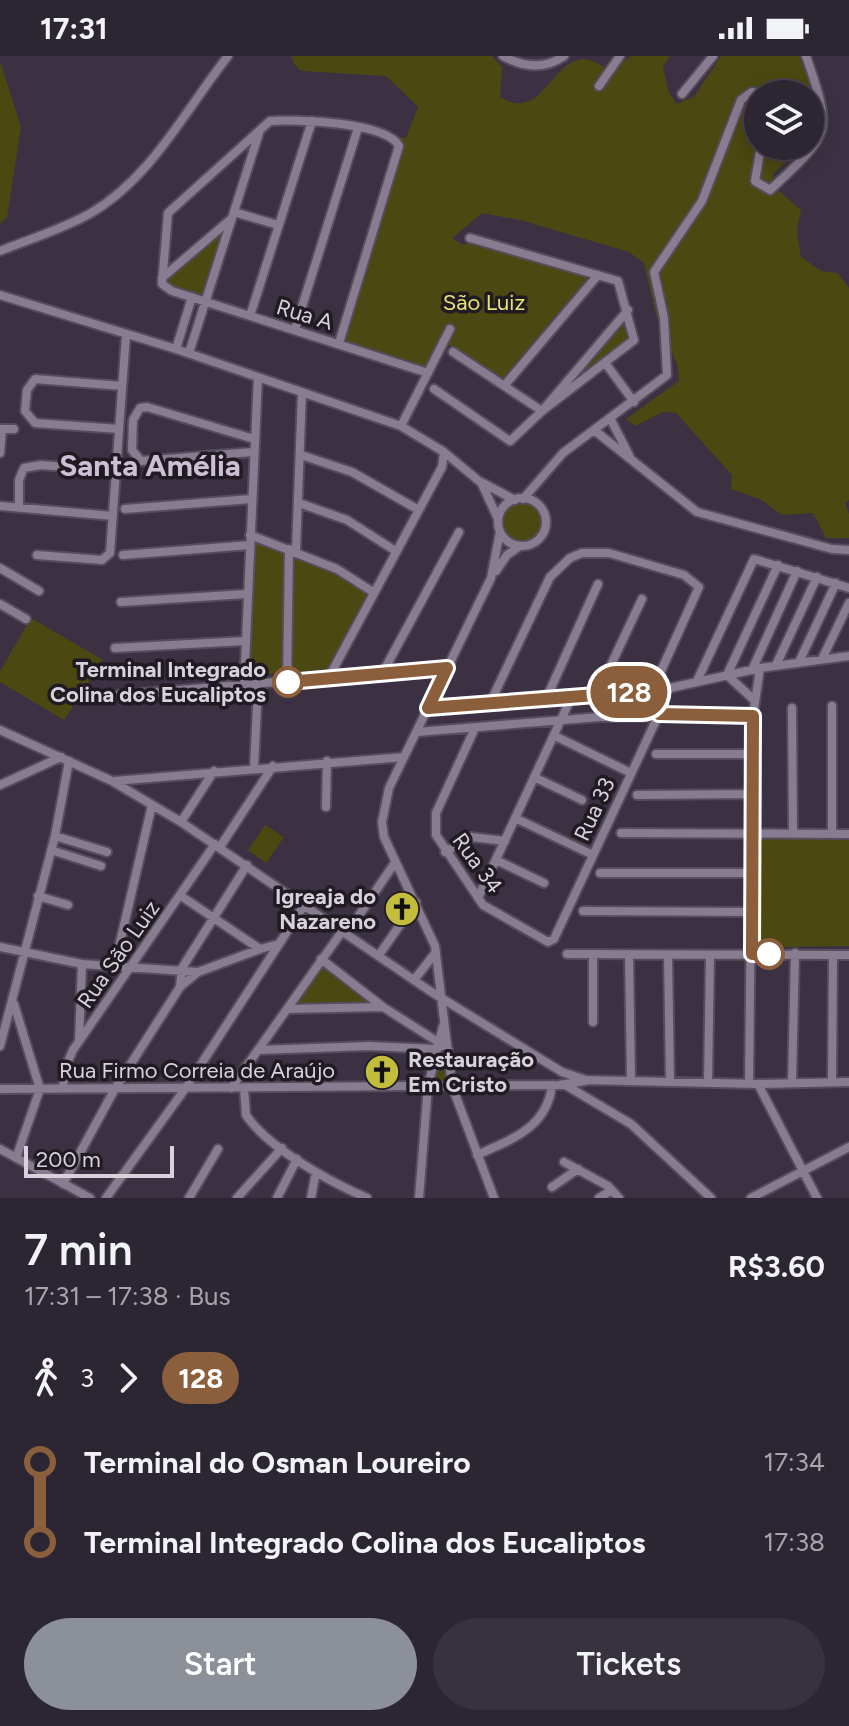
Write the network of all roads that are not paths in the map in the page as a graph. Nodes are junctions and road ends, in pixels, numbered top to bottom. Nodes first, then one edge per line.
1 (228, 56) edge
2 (503, 56) edge
3 (564, 56) edge
4 (620, 56) edge
5 (713, 56) edge
6 (806, 56) edge
7 (814, 80) edge
8 (599, 86) dead end
9 (682, 94) dead end
10 (744, 98) edge
11 (312, 121) junction
12 (358, 128) junction
13 (260, 129) junction
14 (759, 160) edge
15 (798, 160) edge
16 (233, 215) junction
17 (278, 225) junction
18 (470, 238) dead end
19 (0, 251) edge
20 (598, 275) junction
21 (161, 278) junction
22 (0, 295) edge
23 (192, 297) junction
24 (205, 301) junction
25 (628, 310) junction
26 (250, 316) junction
27 (295, 329) junction
28 (450, 329) dead end
29 (126, 335) junction
30 (339, 343) junction
31 (176, 349) junction
32 (453, 352) dead end
33 (189, 353) junction
34 (606, 364) junction
35 (428, 373) junction
36 (258, 377) junction
37 (122, 386) junction
38 (504, 386) junction
39 (434, 389) dead end
40 (302, 392) junction
41 (634, 402) junction
42 (542, 411) junction
43 (610, 418) junction
44 (401, 426) junction
45 (1, 429) edge
46 (14, 429) dead end
47 (119, 429) junction
48 (594, 430) junction
49 (254, 439) junction
50 (253, 452) junction
51 (444, 452) junction
52 (0, 453) edge
53 (301, 455) junction
54 (632, 459) junction
55 (454, 460) junction
56 (442, 467) junction
57 (115, 471) junction
58 (479, 481) junction
59 (537, 486) junction
60 (251, 499) junction
61 (519, 499) junction
62 (299, 503) junction
63 (0, 506) edge
64 (542, 506) junction
65 (19, 507) junction
66 (125, 509) dead end
67 (417, 509) junction
68 (113, 516) junction
69 (499, 519) junction
70 (459, 532) dead end
71 (500, 532) junction
72 (250, 535) junction
73 (250, 545) junction
74 (520, 546) junction
75 (293, 550) junction
76 (394, 550) junction
77 (849, 550) edge
78 (37, 555) dead end
79 (123, 555) dead end
80 (778, 565) junction
81 (0, 568) edge
82 (797, 571) junction
83 (817, 577) junction
84 (491, 578) junction
85 (836, 583) junction
86 (598, 584) dead end
87 (849, 588) edge
88 (39, 591) dead end
89 (373, 592) junction
90 (246, 594) junction
91 (642, 599) dead end
92 (121, 602) dead end
93 (849, 603) edge
94 (0, 604) edge
95 (26, 619) dead end
96 (245, 641) junction
97 (115, 648) dead end
98 (849, 656) edge
99 (822, 659) junction
100 (799, 662) junction
101 (776, 665) junction
102 (447, 668) junction
103 (756, 669) junction
104 (383, 672) junction
105 (727, 675) junction
106 (329, 677) junction
107 (697, 681) junction
108 (287, 682) junction
109 (244, 686) junction
110 (258, 686) junction
111 (656, 690) junction
112 (602, 693) junction
113 (118, 695) dead end
114 (572, 696) junction
115 (546, 699) junction
116 (754, 700) junction
117 (490, 703) junction
118 (832, 706) dead end
119 (792, 708) dead end
120 (428, 710) junction
121 (659, 714) junction
122 (753, 716) junction
123 (600, 717) junction
124 (563, 720) junction
125 (475, 728) junction
126 (0, 730) edge
127 (417, 732) junction
128 (438, 732) junction
129 (555, 736) junction
130 (656, 754) dead end
131 (752, 754) junction
132 (404, 757) junction
133 (65, 759) junction
134 (327, 761) junction
135 (273, 766) junction
136 (254, 768) junction
137 (214, 771) junction
138 (631, 773) junction
139 (534, 777) junction
140 (112, 781) junction
141 (0, 785) edge
142 (751, 794) junction
143 (637, 795) dead end
144 (582, 800) dead end
145 (152, 805) junction
146 (326, 807) dead end
147 (515, 818) junction
148 (181, 822) junction
149 (793, 832) junction
150 (621, 833) dead end
151 (752, 833) junction
152 (832, 834) junction
153 (849, 834) edge
154 (55, 836) junction
155 (505, 841) junction
156 (217, 846) junction
157 (51, 850) junction
158 (107, 852) dead end
159 (445, 852) junction
160 (593, 855) junction
161 (496, 860) junction
162 (394, 864) junction
163 (247, 865) junction
164 (101, 866) dead end
165 (600, 873) dead end
166 (750, 873) junction
167 (544, 883) dead end
168 (38, 896) junction
169 (181, 896) junction
170 (478, 898) junction
171 (416, 902) junction
172 (305, 904) junction
173 (68, 905) dead end
174 (583, 911) dead end
175 (751, 912) junction
176 (214, 917) junction
177 (345, 932) junction
178 (551, 941) joint
179 (279, 944) junction
180 (0, 947) edge
181 (260, 949) junction
182 (23, 950) junction
183 (436, 952) junction
184 (795, 953) junction
185 (567, 954) dead end
186 (629, 954) junction
187 (752, 954) junction
188 (379, 955) junction
189 (593, 955) junction
190 (668, 955) junction
191 (710, 955) junction
192 (833, 955) junction
193 (849, 955) edge
194 (321, 959) junction
195 (82, 964) junction
196 (115, 964) junction
197 (131, 966) junction
198 (182, 968) junction
199 (198, 972) junction
200 (414, 980) junction
201 (440, 983) junction
202 (180, 987) junction
203 (430, 991) junction
204 (441, 998) junction
205 (14, 1003) junction
206 (383, 1007) junction
207 (462, 1008) junction
208 (287, 1009) junction
209 (444, 1017) junction
210 (593, 1022) dead end
211 (425, 1034) junction
212 (79, 1042) junction
213 (437, 1045) junction
214 (0, 1046) edge
215 (420, 1048) junction
216 (448, 1049) junction
217 (259, 1050) junction
218 (562, 1072) junction
219 (586, 1080) junction
220 (631, 1081) junction
221 (670, 1082) junction
222 (832, 1082) junction
223 (849, 1082) edge
224 (708, 1083) junction
225 (792, 1083) junction
226 (754, 1084) junction
227 (559, 1085) junction
228 (428, 1086) junction
229 (452, 1086) junction
230 (116, 1087) junction
231 (231, 1088) junction
232 (244, 1088) junction
233 (0, 1089) edge
234 (40, 1089) junction
235 (63, 1089) junction
236 (185, 1089) junction
237 (584, 1094) junction
238 (849, 1147) edge
239 (282, 1148) junction
240 (0, 1149) edge
241 (218, 1149) dead end
242 (477, 1155) junction
243 (16, 1158) junction
244 (297, 1159) junction
245 (564, 1162) dead end
246 (578, 1169) junction
247 (802, 1170) junction
248 (316, 1172) junction
249 (63, 1184) junction
250 (552, 1187) dead end
251 (612, 1190) junction
252 (90, 1198) edge
253 (106, 1198) edge
254 (189, 1198) edge
255 (237, 1198) edge
256 (277, 1198) edge
257 (311, 1198) edge
258 (367, 1198) edge
259 (419, 1198) edge
260 (494, 1198) edge
261 (599, 1198) edge
262 (619, 1198) edge
263 (711, 1198) edge
264 (751, 1198) edge
265 (817, 1198) edge

1 - 19 street
2 - 3 street
4 - 8 street
5 - 9 street
6 - 7 street
10 - 41 street
11 - 12 street
11 - 13 street
11 - 17 street
12 - 27 street
12 - 30 street
13 - 16 street
13 - 21 street
14 - 15 street
16 - 17 street
16 - 21 street
16 - 24 street
17 - 26 street
18 - 20 street
20 - 25 street
20 - 38 street
21 - 23 street, Rua A
22 - 29 street
23 - 24 street, Rua A
23 - 31 street
24 - 26 street, Rua A
24 - 33 street
25 - 34 street
25 - 42 street
26 - 27 street, Rua A
27 - 30 street, Rua A
28 - 35 street
29 - 31 street
29 - 37 street
30 - 35 street, Rua A
31 - 33 street
32 - 38 street
33 - 36 street
34 - 41 street
34 - 42 street
35 - 44 street
36 - 40 street
36 - 49 street
37 - 47 street
37 - 47 street
38 - 42 street
39 - 42 street
40 - 44 street
40 - 53 street
41 - 43 street
43 - 48 street
43 - 54 street
44 - 51 street
45 - 46 street
45 - 52 street
47 - 57 street
48 - 54 street
48 - 59 street
49 - 50 street
49 - 50 street
50 - 60 street
51 - 55 street
51 - 56 street
53 - 62 street
53 - 67 street
54 - 77 street
55 - 56 street
55 - 58 street
56 - 67 street
57 - 65 street
57 - 68 street
58 - 61 street
58 - 69 street
59 - 61 street
59 - 64 street
60 - 66 street
60 - 72 street
61 - 64 street
61 - 69 street
62 - 75 street
62 - 76 street
63 - 65 street
64 - 74 street
65 - 68 street
67 - 76 street
68 - 78 street
69 - 71 street
70 - 104 street
71 - 74 street
71 - 84 street
72 - 73 street
72 - 75 street
73 - 79 street
73 - 90 street
74 - 84 street
75 - 89 street
75 - 108 street
76 - 89 street
80 - 82 street
80 - 105 street
80 - 107 street
81 - 88 street
82 - 83 street
82 - 103 street
83 - 85 street
83 - 101 street
84 - 102 street
85 - 87 street
85 - 100 street
86 - 115 street
89 - 106 street
90 - 92 street
90 - 96 street
91 - 112 street
93 - 99 street
94 - 95 street
96 - 97 street
96 - 109 street
98 - 99 street
99 - 100 street
100 - 101 street
101 - 103 street
102 - 104 street
102 - 120 street
103 - 105 street
103 - 116 street
104 - 106 street
105 - 107 street
105 - 116 street
106 - 108 street
107 - 111 street
108 - 110 street
109 - 110 street
109 - 113 street
110 - 136 street
111 - 112 street
111 - 117 street
111 - 121 street, Rua 33
112 - 114 street
112 - 123 street
114 - 115 street
114 - 124 street
115 - 117 street
116 - 122 street
117 - 120 street
118 - 152 street
119 - 149 street
120 - 127 street
120 - 128 street
121 - 122 street
121 - 123 street
121 - 138 street, Rua 33
122 - 131 street
123 - 124 street
124 - 125 street
124 - 129 street
125 - 128 street
125 - 159 street, Rua 34
126 - 133 street, Rua Firmo Correia de Araújo
127 - 128 street
127 - 132 street
129 - 138 street
129 - 139 street
130 - 131 street
131 - 142 street
132 - 134 street
132 - 162 street
133 - 140 street, Rua Firmo Correia de Araújo
133 - 141 street
133 - 154 street
134 - 135 street
134 - 146 street
135 - 136 street
135 - 156 street, Rua São Luiz
136 - 137 street
137 - 140 street
137 - 148 street
138 - 160 street, Rua 33
139 - 144 street
139 - 147 street
140 - 145 street, Rua Firmo Correia de Araújo
142 - 143 street
142 - 151 street
145 - 148 street, Rua Firmo Correia de Araújo
145 - 196 street
147 - 155 street
147 - 160 street
148 - 156 street, Rua Firmo Correia de Araújo
149 - 151 street
149 - 152 street
150 - 151 street
151 - 166 street
152 - 153 street
154 - 157 street
154 - 158 street
155 - 159 street
155 - 161 street
156 - 163 street, Rua Firmo Correia de Araújo
156 - 169 street, Rua São Luiz
157 - 164 street
157 - 168 street
159 - 170 street, Rua 34
160 - 178 street, Rua 33
161 - 167 street
161 - 170 street
162 - 171 street
162 - 177 street
163 - 172 street, Rua Firmo Correia de Araújo
163 - 176 street
165 - 166 street
166 - 175 street
168 - 173 street
168 - 182 street
169 - 176 street
169 - 197 street, Rua São Luiz
170 - 178 street, Rua 34
171 - 183 street
171 - 188 street
172 - 177 street, Rua Firmo Correia de Araújo
172 - 179 street
174 - 175 street
175 - 187 street
176 - 181 street
176 - 198 street
177 - 188 street, Rua Firmo Correia de Araújo
177 - 194 street
179 - 181 street
179 - 236 street
180 - 182 street
181 - 199 street
182 - 195 street
182 - 205 street
183 - 200 street
183 - 201 street
184 - 187 street
184 - 192 street
184 - 225 street
185 - 189 street
186 - 189 street
186 - 190 street
186 - 220 street
187 - 191 street
187 - 226 street
188 - 200 street, Rua Firmo Correia de Araújo
189 - 210 street
190 - 191 street
190 - 221 street
191 - 224 street
192 - 193 street
192 - 222 street
194 - 206 street
194 - 208 street
195 - 196 street
195 - 212 street
196 - 197 street
197 - 198 street
197 - 212 street, Rua São Luiz
198 - 199 street
198 - 202 street
199 - 202 street
200 - 203 street, Rua Firmo Correia de Araújo
201 - 203 street
201 - 204 street
202 - 230 street
203 - 204 street, Rua Firmo Correia de Araújo
204 - 207 street, Rua Firmo Correia de Araújo
204 - 209 street
205 - 214 street
205 - 234 street
206 - 208 street
206 - 211 street
207 - 209 street
207 - 218 street, Rua Firmo Correia de Araújo
208 - 217 street
209 - 213 street
209 - 216 street
211 - 213 street
211 - 215 street
212 - 235 street, Rua São Luiz
213 - 215 street
213 - 216 street
213 - 228 street
215 - 217 street
216 - 229 street
217 - 231 street
218 - 219 street, Rua Firmo Correia de Araújo
218 - 227 street
219 - 220 street, Rua Firmo Correia de Araújo
219 - 227 street, Rua Firmo Correia de Araújo
219 - 237 street
220 - 221 street, Rua Firmo Correia de Araújo
221 - 224 street, Rua Firmo Correia de Araújo
222 - 223 street, Rua Firmo Correia de Araújo
222 - 225 street, Rua Firmo Correia de Araújo
224 - 226 street, Rua Firmo Correia de Araújo
225 - 226 street, Rua Firmo Correia de Araújo
226 - 247 street
227 - 229 street, Rua Firmo Correia de Araújo
227 - 237 street
227 - 242 street
228 - 229 street, Rua Firmo Correia de Araújo
228 - 232 street, Rua Firmo Correia de Araújo
228 - 259 street
229 - 242 street
230 - 235 street, Rua Firmo Correia de Araújo
230 - 236 street, Rua Firmo Correia de Araújo
230 - 249 street
231 - 232 street, Rua Firmo Correia de Araújo
231 - 236 street, Rua Firmo Correia de Araújo
232 - 239 street
233 - 234 street, Rua Firmo Correia de Araújo
234 - 235 street, Rua Firmo Correia de Araújo
234 - 243 street
236 - 253 street
237 - 263 street
238 - 247 street
239 - 244 street
239 - 255 street
240 - 243 street
241 - 254 street
242 - 260 street
243 - 249 street
244 - 248 street
244 - 256 street
245 - 246 street
246 - 250 street
246 - 251 street
247 - 264 street
247 - 265 street
248 - 257 street
248 - 258 street
249 - 252 street
251 - 261 street
251 - 262 street

